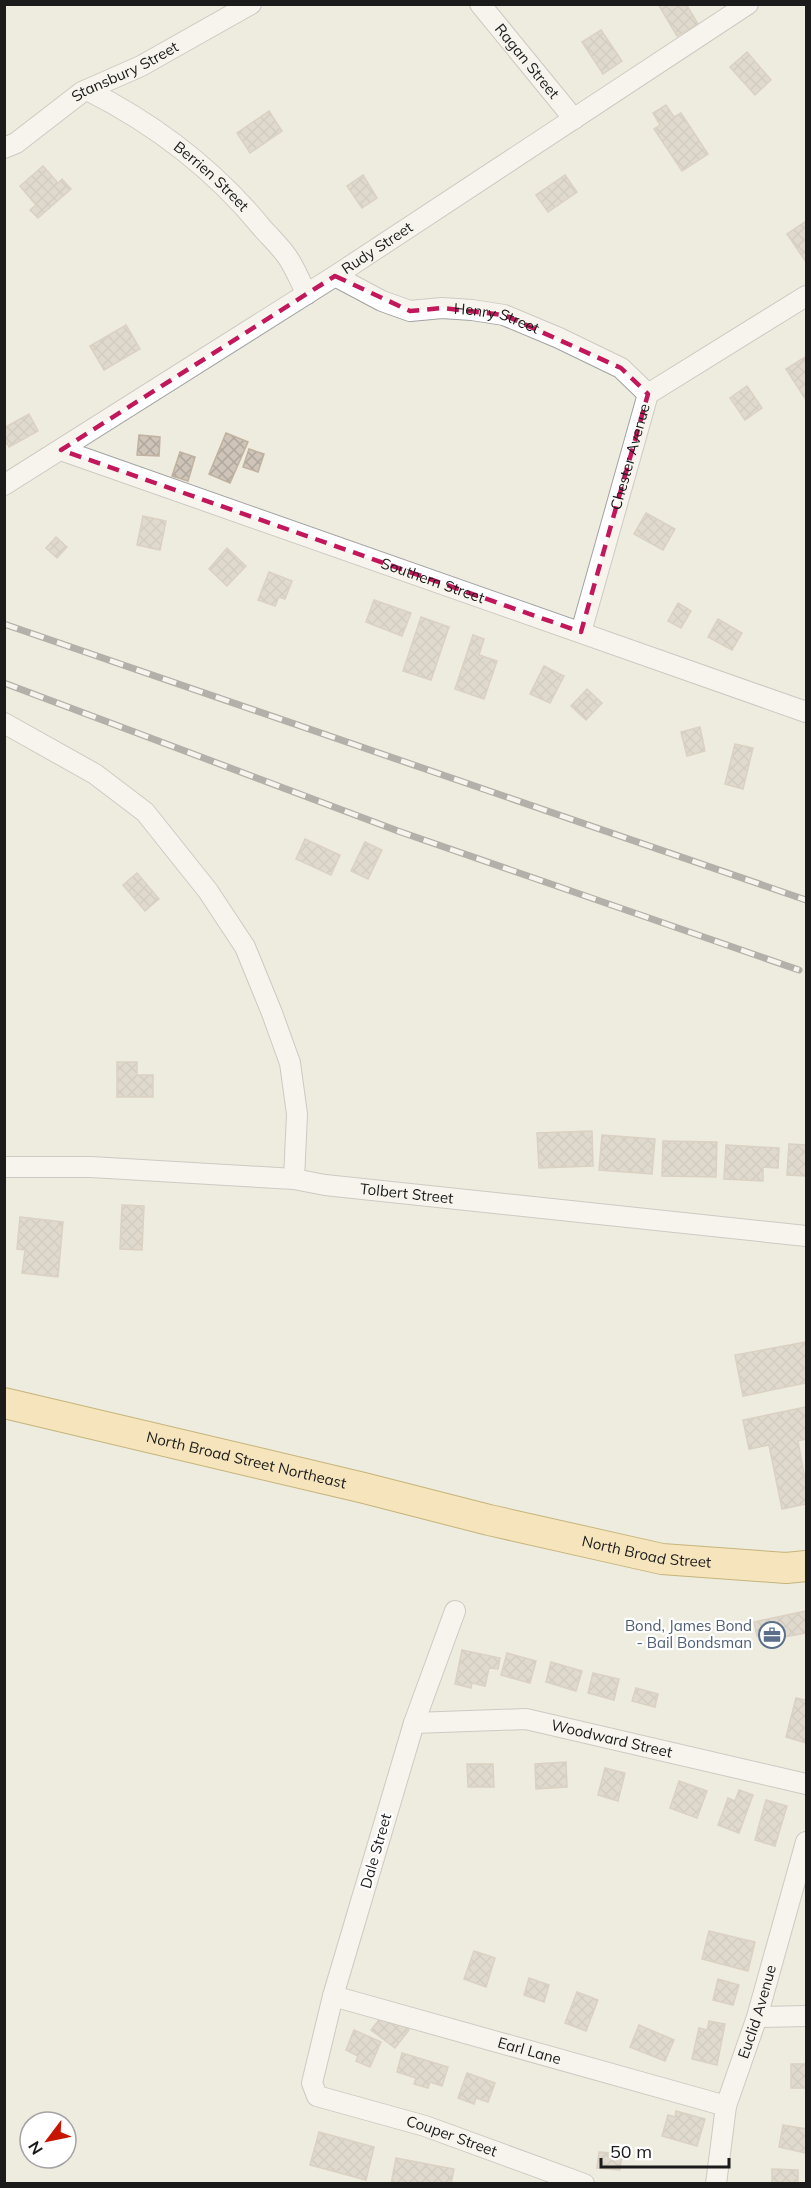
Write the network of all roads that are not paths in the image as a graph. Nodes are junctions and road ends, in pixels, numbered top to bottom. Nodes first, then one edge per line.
1 (251, 4) edge
2 (480, 4) edge
3 (748, 4) edge
4 (87, 90) junction
5 (574, 119) junction
6 (4, 148) edge
7 (335, 276) junction
8 (307, 294) junction
9 (807, 296) edge
10 (648, 394) junction
11 (61, 450) junction
12 (4, 485) edge
13 (581, 632) junction
14 (807, 712) edge
15 (4, 723) edge
16 (4, 1167) edge
17 (294, 1179) junction
18 (807, 1236) edge
19 (4, 1403) edge
20 (489, 1520) joint
21 (807, 1566) edge
22 (455, 1611) dead end
23 (414, 1723) junction
24 (807, 1784) edge
25 (807, 1842) edge
26 (333, 1996) junction
27 (807, 2016) edge
28 (757, 2017) junction
29 (317, 2096) joint
30 (726, 2106) junction
31 (584, 2184) edge
32 (716, 2184) edge

1 - 4 street, Stansbury Street
2 - 5 street, Ragan Street
3 - 5 street, Rudy Street
4 - 6 street, Stansbury Street
4 - 8 street, Berrien Street
5 - 7 street, Rudy Street
7 - 8 street, Rudy Street
7 - 10 street, Henry Street
8 - 11 street, Rudy Street
9 - 10 street, Chester Avenue
10 - 13 street, Chester Avenue
11 - 12 street, Rudy Street
11 - 13 street, Southern Street
13 - 14 street, Southern Street
15 - 17 street
16 - 17 street, Tolbert Street
17 - 18 street, Tolbert Street
19 - 20 main road, North Broad Street Northeast
20 - 21 main road, North Broad Street
22 - 23 street, Dale Street
23 - 24 street, Woodward Street
23 - 26 street, Dale Street
25 - 28 street, Euclid Avenue
26 - 29 street, Dale Street
26 - 30 street, Earl Lane
27 - 28 street
28 - 30 street, Euclid Avenue
29 - 31 street, Couper Street
30 - 32 street, Euclid Avenue

